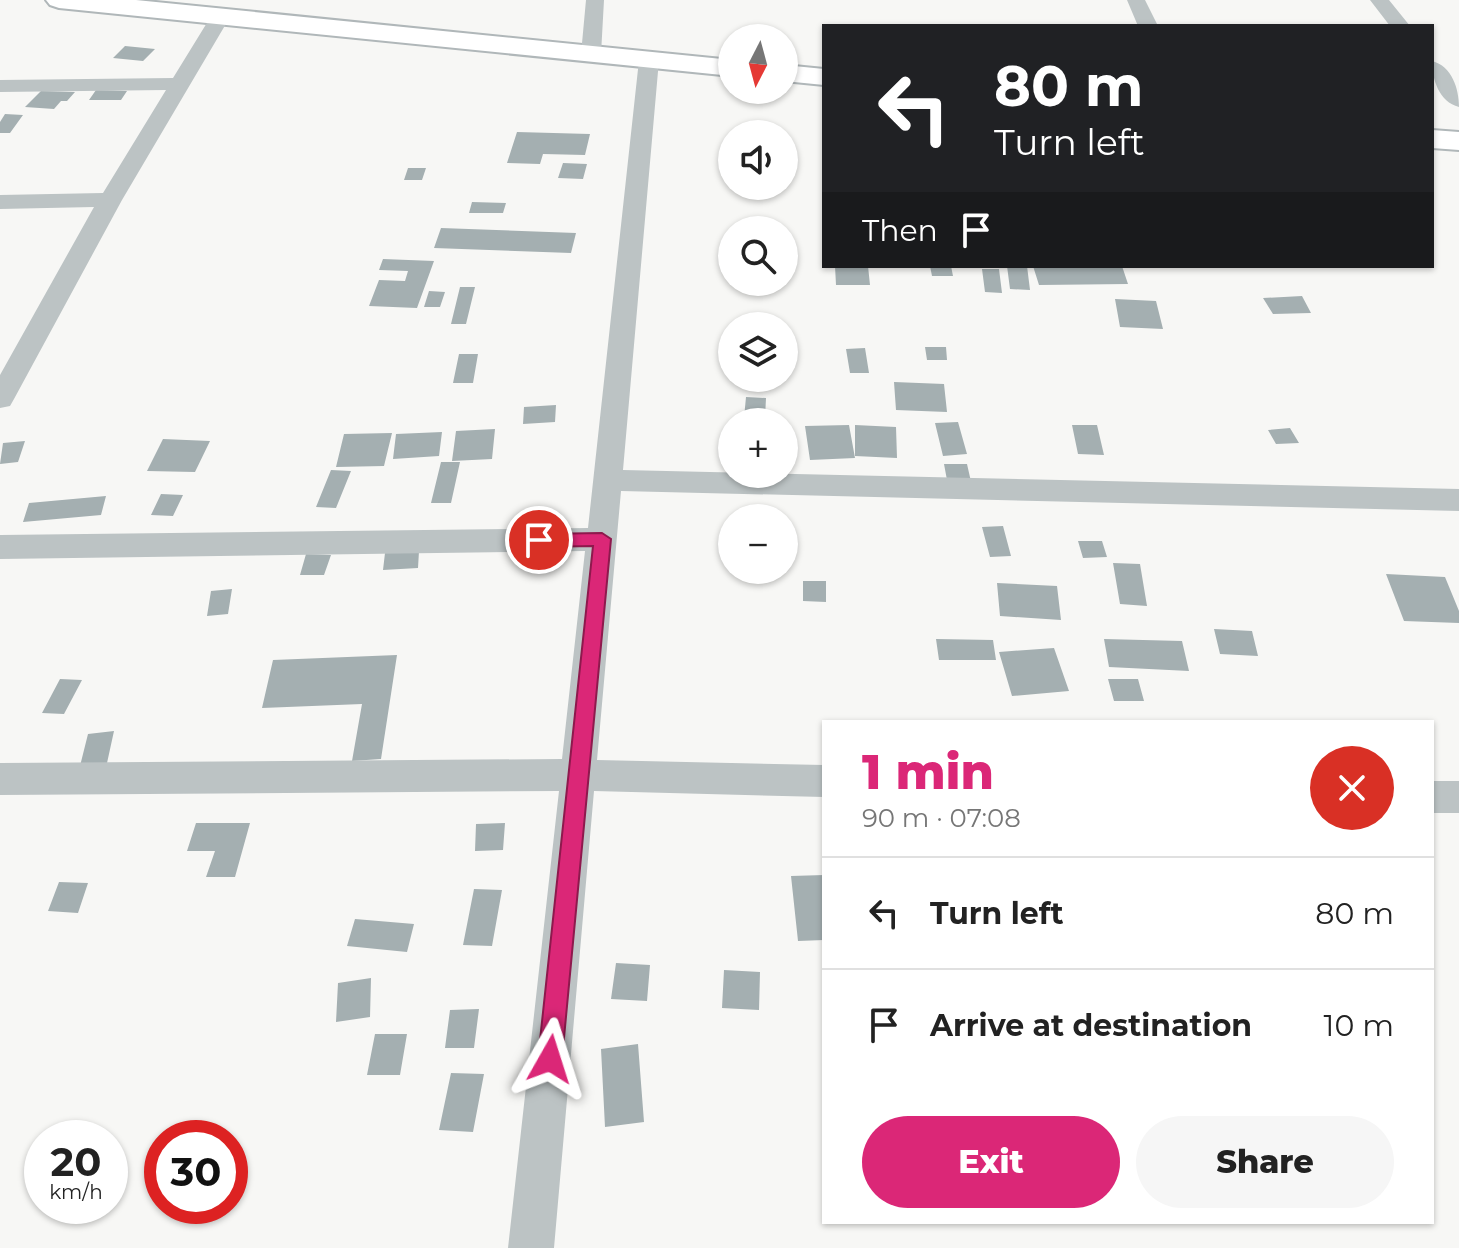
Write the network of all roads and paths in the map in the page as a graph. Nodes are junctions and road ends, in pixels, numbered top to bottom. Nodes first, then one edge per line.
1 (59, 0) edge
2 (595, 0) edge
3 (1136, 0) edge
4 (1379, 0) edge
5 (220, 17) junction
6 (1147, 24) edge
7 (1398, 24) edge
8 (591, 54) junction
9 (649, 60) junction
10 (718, 67) edge
11 (1434, 70) edge
12 (798, 74) edge
13 (822, 77) edge
14 (177, 84) junction
15 (0, 86) edge
16 (1459, 101) edge
17 (1434, 139) edge
18 (1459, 141) edge
19 (110, 200) junction
20 (0, 202) edge
21 (0, 399) edge
22 (608, 480) junction
23 (1459, 500) edge
24 (602, 539) junction
25 (0, 547) edge
26 (578, 775) junction
27 (0, 779) edge
28 (822, 781) edge
29 (1434, 797) edge
30 (1459, 797) edge
31 (531, 1248) edge

1 - 5 main road
2 - 8 street
3 - 6 street
4 - 7 street
5 - 8 main road
5 - 14 street
8 - 9 main road
9 - 10 main road
9 - 22 street
11 - 16 street
12 - 13 main road
14 - 15 street
14 - 19 street
17 - 18 main road
19 - 20 street
19 - 21 street
22 - 23 street
22 - 24 street
24 - 25 street
24 - 26 street
26 - 27 street
26 - 28 street
26 - 31 street
29 - 30 street

